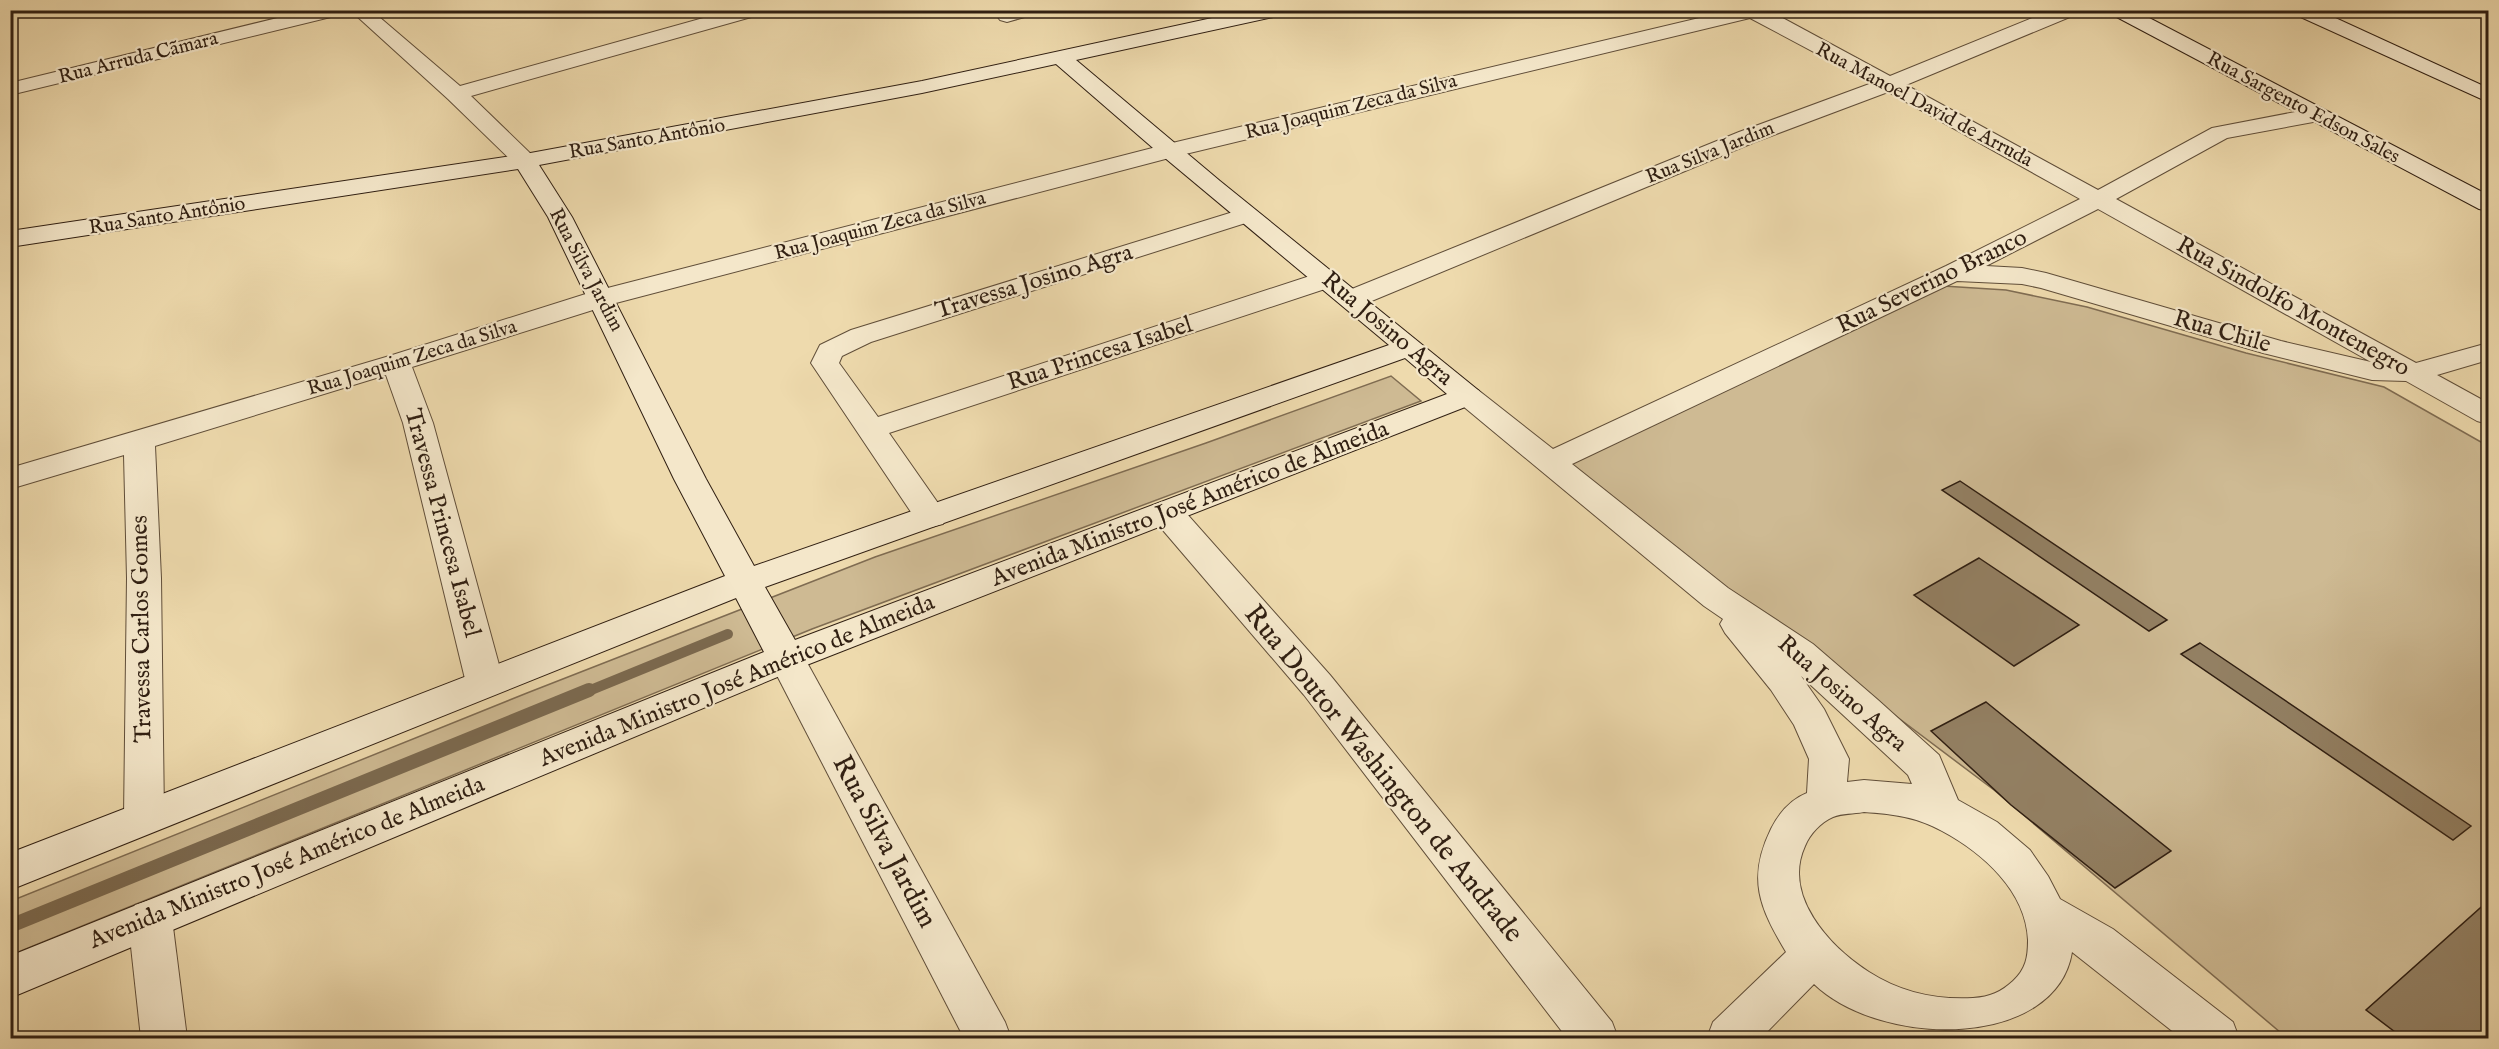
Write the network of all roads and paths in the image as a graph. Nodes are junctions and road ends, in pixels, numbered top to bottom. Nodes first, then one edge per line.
1 (336, 10) edge
2 (359, 10) edge
3 (755, 10) edge
4 (1028, 10) edge
5 (1278, 10) edge
6 (2070, 10) edge
7 (2118, 10) edge
8 (2301, 10) edge
9 (1754, 11) edge
10 (1008, 16) dead end
11 (1060, 57) junction
12 (1889, 84) junction
13 (10, 89) edge
14 (456, 94) junction
15 (2488, 96) edge
16 (2316, 116) junction
17 (1168, 151) junction
18 (525, 161) junction
19 (2097, 200) junction
20 (2488, 204) edge
21 (1246, 215) junction
22 (10, 239) edge
23 (1955, 273) junction
24 (1328, 279) junction
25 (602, 298) junction
26 (1352, 299) junction
27 (1410, 347) junction
28 (2488, 351) edge
29 (396, 363) junction
30 (2413, 373) junction
31 (1468, 396) junction
32 (2488, 415) edge
33 (872, 429) junction
34 (139, 441) junction
35 (1551, 462) junction
36 (10, 479) edge
37 (1167, 513) junction
38 (931, 516) junction
39 (749, 586) junction
40 (1716, 597) junction
41 (783, 651) junction
42 (485, 683) junction
43 (1826, 802) junction
44 (1942, 812) junction
45 (144, 817) junction
46 (10, 872) edge
47 (2046, 913) junction
48 (150, 919) junction
49 (1814, 954) junction
50 (10, 977) edge
51 (1915, 1026) edge
52 (164, 1038) edge
53 (988, 1038) edge
54 (1595, 1038) edge
55 (1730, 1038) edge
56 (2216, 1038) edge

1 - 13 street, Rua Arruda Cãmara
2 - 14 street, Rua Silva Jardim
3 - 14 street
4 - 10 street
5 - 11 street, Rua Santo Antônio
6 - 12 street, Rua Silva Jardim
7 - 16 street, Rua Sargento Edson Sales
8 - 15 street
9 - 12 street, Rua Manoel David de Arruda
9 - 17 street, Rua Joaquim Zeca da Silva
11 - 17 street, Rua Josino Agra
11 - 18 street, Rua Santo Antônio
12 - 19 street, Rua Manoel David de Arruda
12 - 26 street, Rua Silva Jardim
14 - 18 street, Rua Silva Jardim
16 - 19 street, Rua Severino Branco
16 - 20 street, Rua Sargento Edson Sales
17 - 21 street, Rua Josino Agra
17 - 25 street, Rua Joaquim Zeca da Silva
18 - 22 street, Rua Santo Antônio
18 - 25 street, Rua Silva Jardim
19 - 23 street, Rua Severino Branco
19 - 30 street, Rua Sindolfo Montenegro
21 - 24 street, Rua Josino Agra
21 - 33 street, Travessa Josino Agra
23 - 30 street, Rua Chile
23 - 35 street, Rua Severino Branco
24 - 26 street, Rua Josino Agra
24 - 33 street, Rua Princesa Isabel
25 - 29 street, Rua Joaquim Zeca da Silva
25 - 39 street, Rua Silva Jardim
26 - 27 street, Rua Josino Agra
27 - 31 street, Rua Josino Agra
27 - 38 street
28 - 30 street, Rua Chile
29 - 34 street, Rua Joaquim Zeca da Silva
29 - 42 street, Travessa Princesa Isabel
30 - 32 street, Rua Sindolfo Montenegro
31 - 35 street, Rua Josino Agra
31 - 37 street, Avenida Ministro José Américo de Almeida
33 - 38 street
34 - 36 street, Rua Joaquim Zeca da Silva
34 - 45 street, Travessa Carlos Gomes
35 - 40 street, Rua Josino Agra
37 - 41 street, Avenida Ministro José Américo de Almeida
37 - 54 street, Rua Doutor Washington de Andrade
38 - 39 street
39 - 41 street, Rua Silva Jardim
39 - 42 street
40 - 43 street, Rua Josino Agra
40 - 44 street, Rua Josino Agra
41 - 48 street, Avenida Ministro José Américo de Almeida
41 - 53 street, Rua Silva Jardim
42 - 45 street
43 - 44 street
43 - 49 street
44 - 47 street
45 - 46 street
47 - 51 street
47 - 56 street
48 - 50 street, Avenida Ministro José Américo de Almeida
48 - 52 street
49 - 51 street
49 - 55 street

